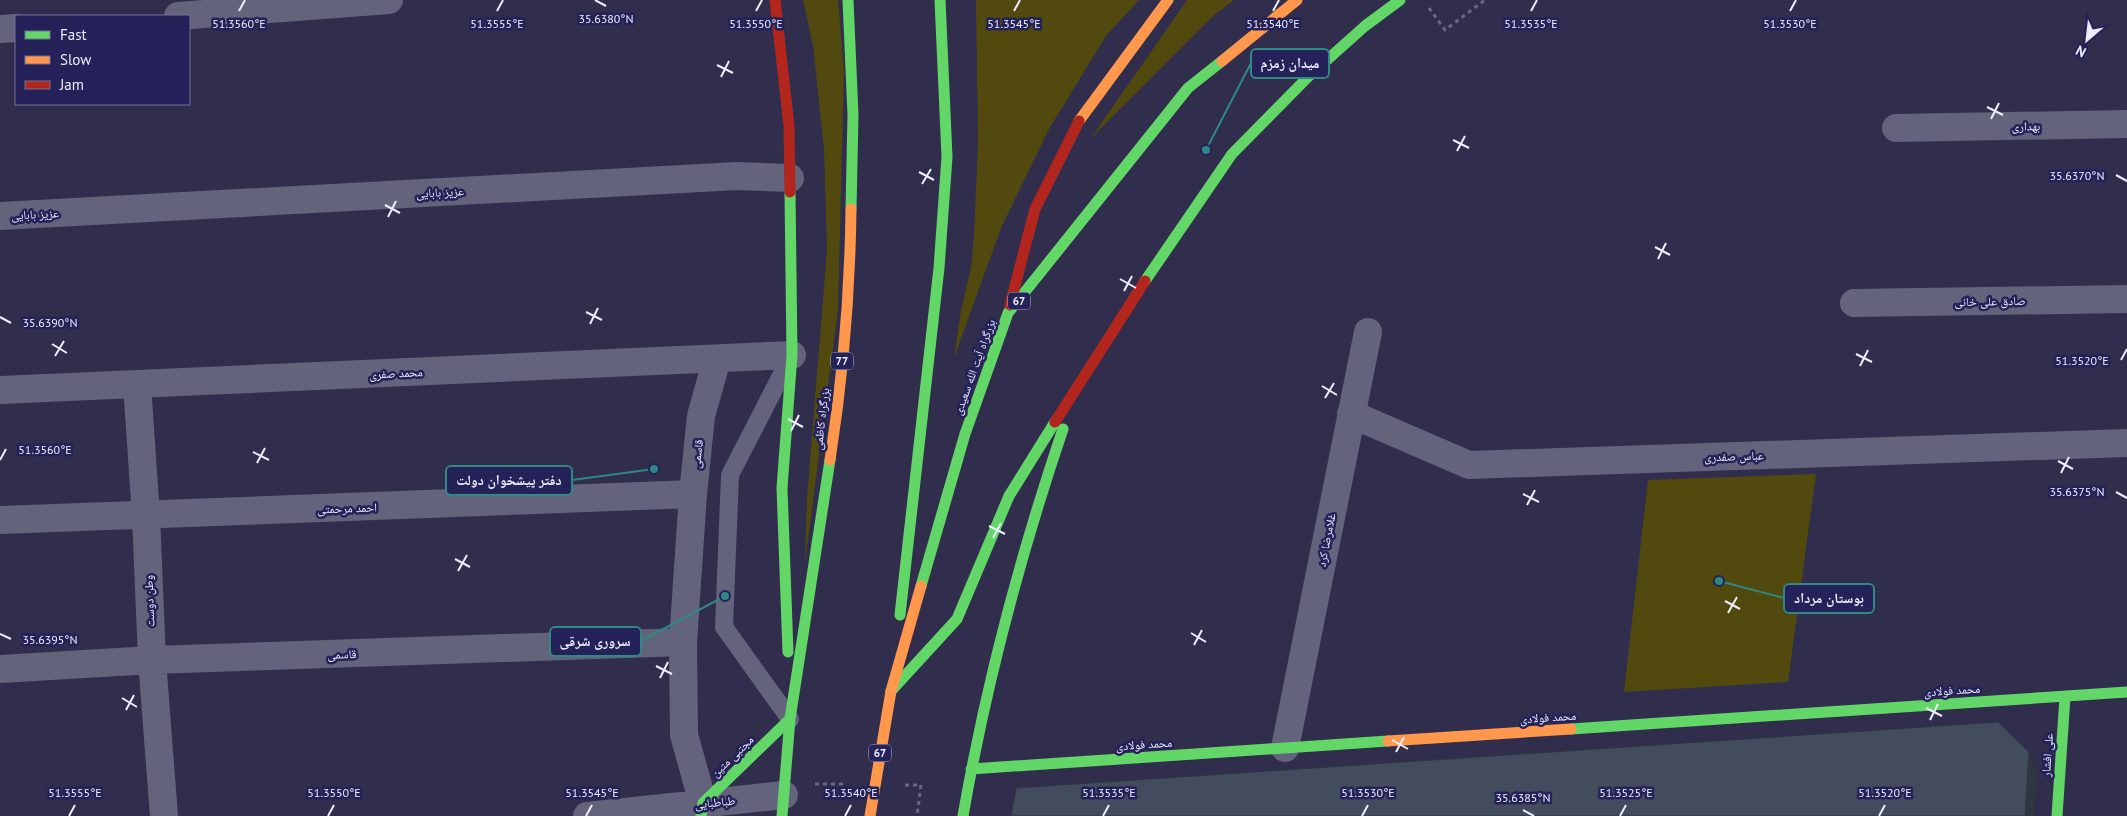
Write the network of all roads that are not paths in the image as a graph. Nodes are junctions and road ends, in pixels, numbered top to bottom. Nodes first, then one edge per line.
1 (389, 0) edge
2 (775, 0) edge
3 (848, 0) edge
4 (940, 0) edge
5 (1168, 0) edge
6 (1297, 0) edge
7 (1400, 0) edge
8 (190, 15) edge
9 (15, 28) edge
10 (0, 29) edge
11 (2127, 124) edge
12 (1896, 128) dead end
13 (790, 178) junction
14 (0, 216) edge
15 (2127, 299) edge
16 (1854, 303) dead end
17 (1008, 313) junction
18 (1368, 332) dead end
19 (792, 355) junction
20 (717, 359) junction
21 (1082, 378) junction
22 (137, 385) junction
23 (0, 390) edge
24 (1351, 414) junction
25 (2127, 444) edge
26 (693, 494) junction
27 (146, 516) junction
28 (0, 520) edge
29 (683, 642) junction
30 (152, 660) junction
31 (0, 669) edge
32 (891, 691) junction
33 (2127, 692) edge
34 (2065, 697) junction
35 (790, 719) junction
36 (1285, 748) junction
37 (971, 769) junction
38 (783, 806) edge
39 (702, 810) edge
40 (164, 816) edge
41 (587, 816) edge
42 (870, 816) edge
43 (963, 816) edge
44 (2057, 816) edge

1 - 8 street
2 - 13 main road
3 - 35 main road, بزرگراه کاظمی / 77
4 - 32 main road
5 - 17 main road
6 - 17 main road, بزرگراه آیت الله سعیدی / 67
7 - 21 main road
9 - 10 street
11 - 12 street, بهداری
13 - 14 street, عزیز بابایی
13 - 19 main road
15 - 16 street, صادق علی خانی
17 - 32 main road, بزرگراه آیت الله سعیدی / 67
18 - 24 street, غلامرضا کرد
19 - 20 street, محمد صفری
19 - 35 main road
19 - 35 lane
20 - 22 street, محمد صفری
20 - 26 street, قاسمی
21 - 32 main road
21 - 37 main road
22 - 23 street, محمد صفری
22 - 27 street, وطن دوست
24 - 25 street, عباس صفدری
24 - 36 street, غلامرضا کرد
26 - 27 street, احمد مرحمتی
26 - 29 street, قاسمی
27 - 28 street, احمد مرحمتی
27 - 30 street, وطن دوست
29 - 30 street, قاسمی
29 - 39 street, قاسمی
30 - 31 street, قاسمی
30 - 40 street, وطن دوست
32 - 42 main road, بزرگراه آیت الله سعیدی / 67
33 - 34 main road, محمد فولادی
34 - 36 main road, محمد فولادی
34 - 44 main road, علی افشار
35 - 38 main road
35 - 39 main road, مجتبی متین
36 - 37 main road, محمد فولادی
37 - 43 main road
38 - 39 street, طباطبایی
39 - 41 street, طباطبایی

